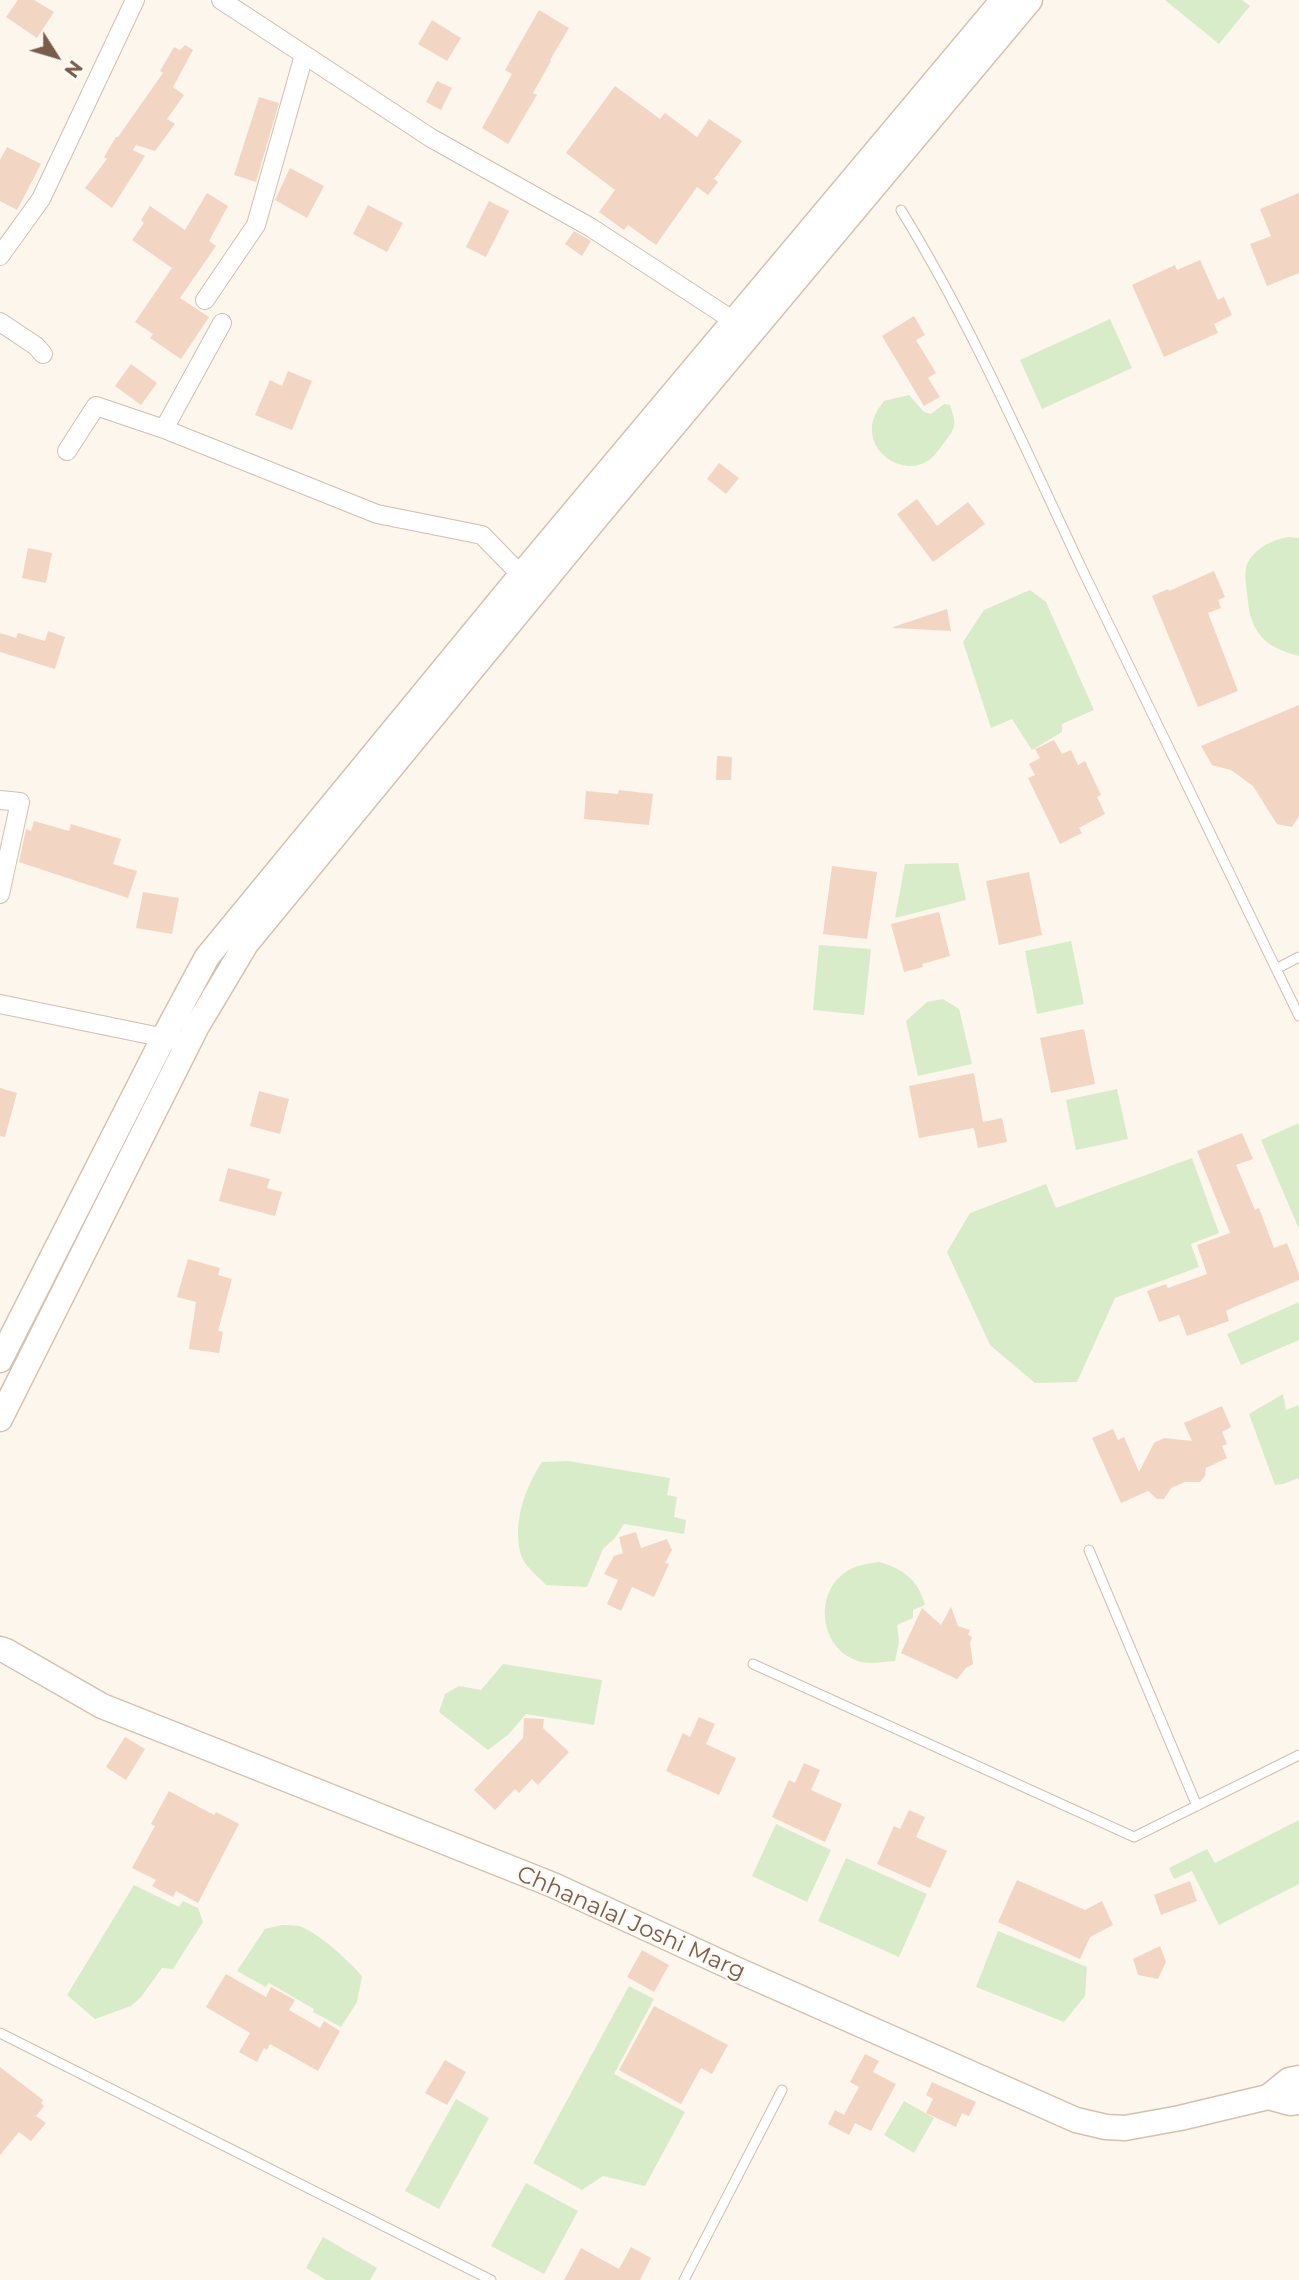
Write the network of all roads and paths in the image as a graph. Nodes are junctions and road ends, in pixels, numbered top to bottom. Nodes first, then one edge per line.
1 (135, 0) edge
2 (221, 0) edge
3 (1003, 0) edge
4 (1030, 0) edge
5 (304, 55) junction
6 (901, 210) dead end
7 (0, 256) edge
8 (205, 300) dead end
9 (734, 321) junction
10 (0, 322) edge
11 (222, 323) dead end
12 (43, 354) dead end
13 (164, 429) junction
14 (67, 452) dead end
15 (521, 575) junction
16 (0, 800) edge
17 (0, 894) edge
18 (1299, 957) edge
19 (1276, 969) junction
20 (0, 1004) edge
21 (1299, 1016) edge
22 (164, 1037) junction
23 (188, 1044) junction
24 (0, 1360) edge
25 (0, 1419) edge
26 (1089, 1550) dead end
27 (2, 1646) edge
28 (753, 1664) dead end
29 (1299, 1755) edge
30 (1197, 1806) junction
31 (0, 2033) edge
32 (1299, 2078) edge
33 (782, 2090) dead end
34 (1268, 2097) junction
35 (1299, 2102) edge
36 (491, 2280) edge
37 (684, 2280) edge

1 - 7 street
2 - 5 street
3 - 9 street
4 - 23 street
5 - 8 street
5 - 9 street
6 - 19 lane
9 - 15 street
10 - 12 street
11 - 13 street
13 - 14 street
13 - 15 street
15 - 22 street
16 - 17 street
18 - 19 lane
19 - 21 lane
20 - 22 street
22 - 23 street
22 - 24 street
23 - 25 street
26 - 30 lane
27 - 34 street, Chhanalal Joshi Marg
28 - 30 lane
29 - 30 lane
31 - 36 lane
32 - 34 street, Chhanalal Joshi Marg
33 - 37 lane
34 - 35 street, Chhanalal Joshi Marg

